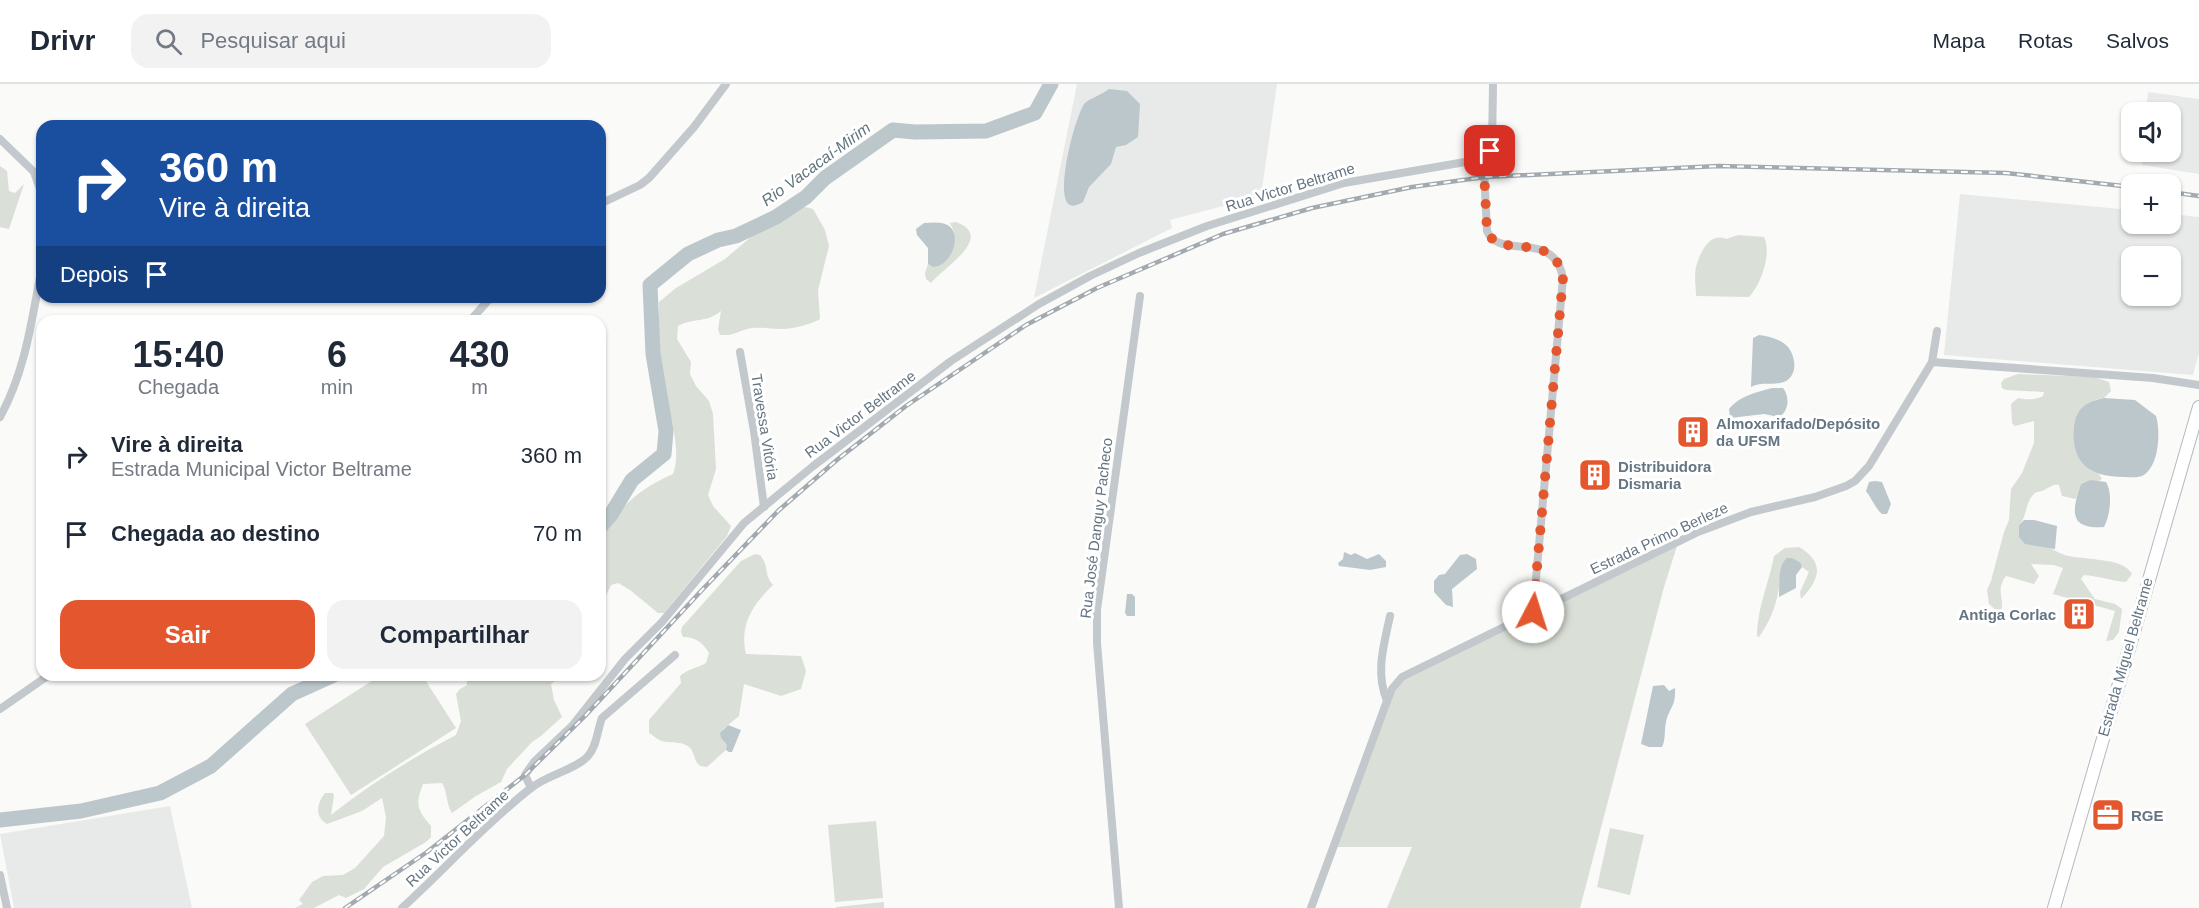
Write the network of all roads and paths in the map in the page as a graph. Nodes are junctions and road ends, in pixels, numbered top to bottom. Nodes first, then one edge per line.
1 (726, 84) edge
2 (1493, 84) edge
3 (0, 139) edge
4 (1484, 171) junction
5 (36, 178) edge
6 (606, 201) edge
7 (1140, 296) dead end
8 (36, 298) edge
9 (486, 303) edge
10 (475, 315) edge
11 (1938, 331) dead end
12 (740, 352) dead end
13 (1932, 362) junction
14 (2199, 384) edge
15 (2199, 407) edge
16 (0, 417) edge
17 (764, 507) junction
18 (1533, 612) junction
19 (1390, 616) dead end
20 (675, 655) dead end
21 (40, 681) edge
22 (1387, 701) junction
23 (0, 709) edge
24 (531, 788) junction
25 (0, 875) edge
26 (7, 908) edge
27 (402, 908) edge
28 (1119, 908) edge
29 (1311, 908) edge
30 (2054, 908) edge

1 - 6 street
2 - 4 street
3 - 5 street
4 - 17 street, Rua Victor Beltrame
4 - 18 street
7 - 28 street, Rua José Danguy Pacheco
8 - 16 street
9 - 10 street
11 - 13 street, Estrada Primo Berleze
12 - 17 street, Travessa Vitória
13 - 14 street
13 - 18 street, Estrada Primo Berleze
15 - 30 street, Estrada Miguel Beltrame
17 - 24 street, Rua Victor Beltrame
18 - 22 street, Estrada Primo Berleze
19 - 22 street
20 - 24 street
21 - 23 street
22 - 29 street, Estrada Primo Berleze
24 - 27 street, Rua Victor Beltrame
25 - 26 street

